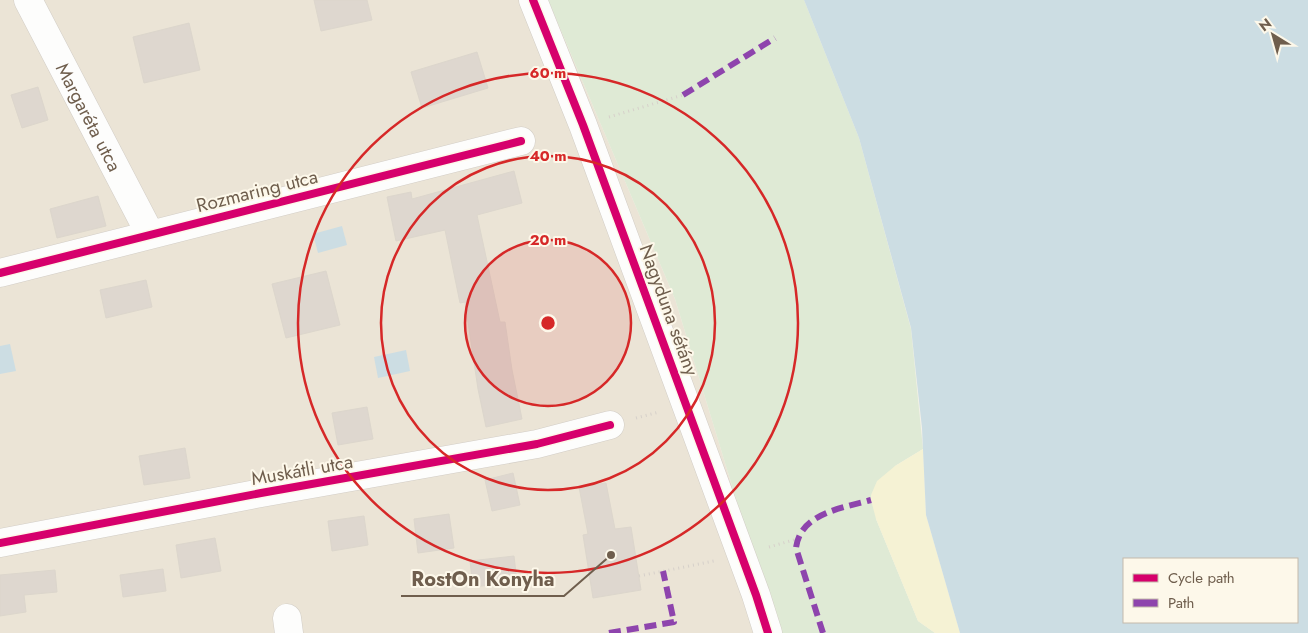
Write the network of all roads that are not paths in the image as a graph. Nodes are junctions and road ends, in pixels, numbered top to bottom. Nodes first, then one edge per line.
1 (28, 0) edge
2 (533, 0) edge
3 (521, 141) dead end
4 (150, 234) junction
5 (0, 273) edge
6 (610, 425) road end
7 (0, 543) edge
8 (768, 633) edge

1 - 4 street, Margaréta utca
2 - 8 street, Nagyduna sétány
3 - 4 street, Rozmaring utca
4 - 5 street, Rozmaring utca
6 - 7 street, Muskátli utca

